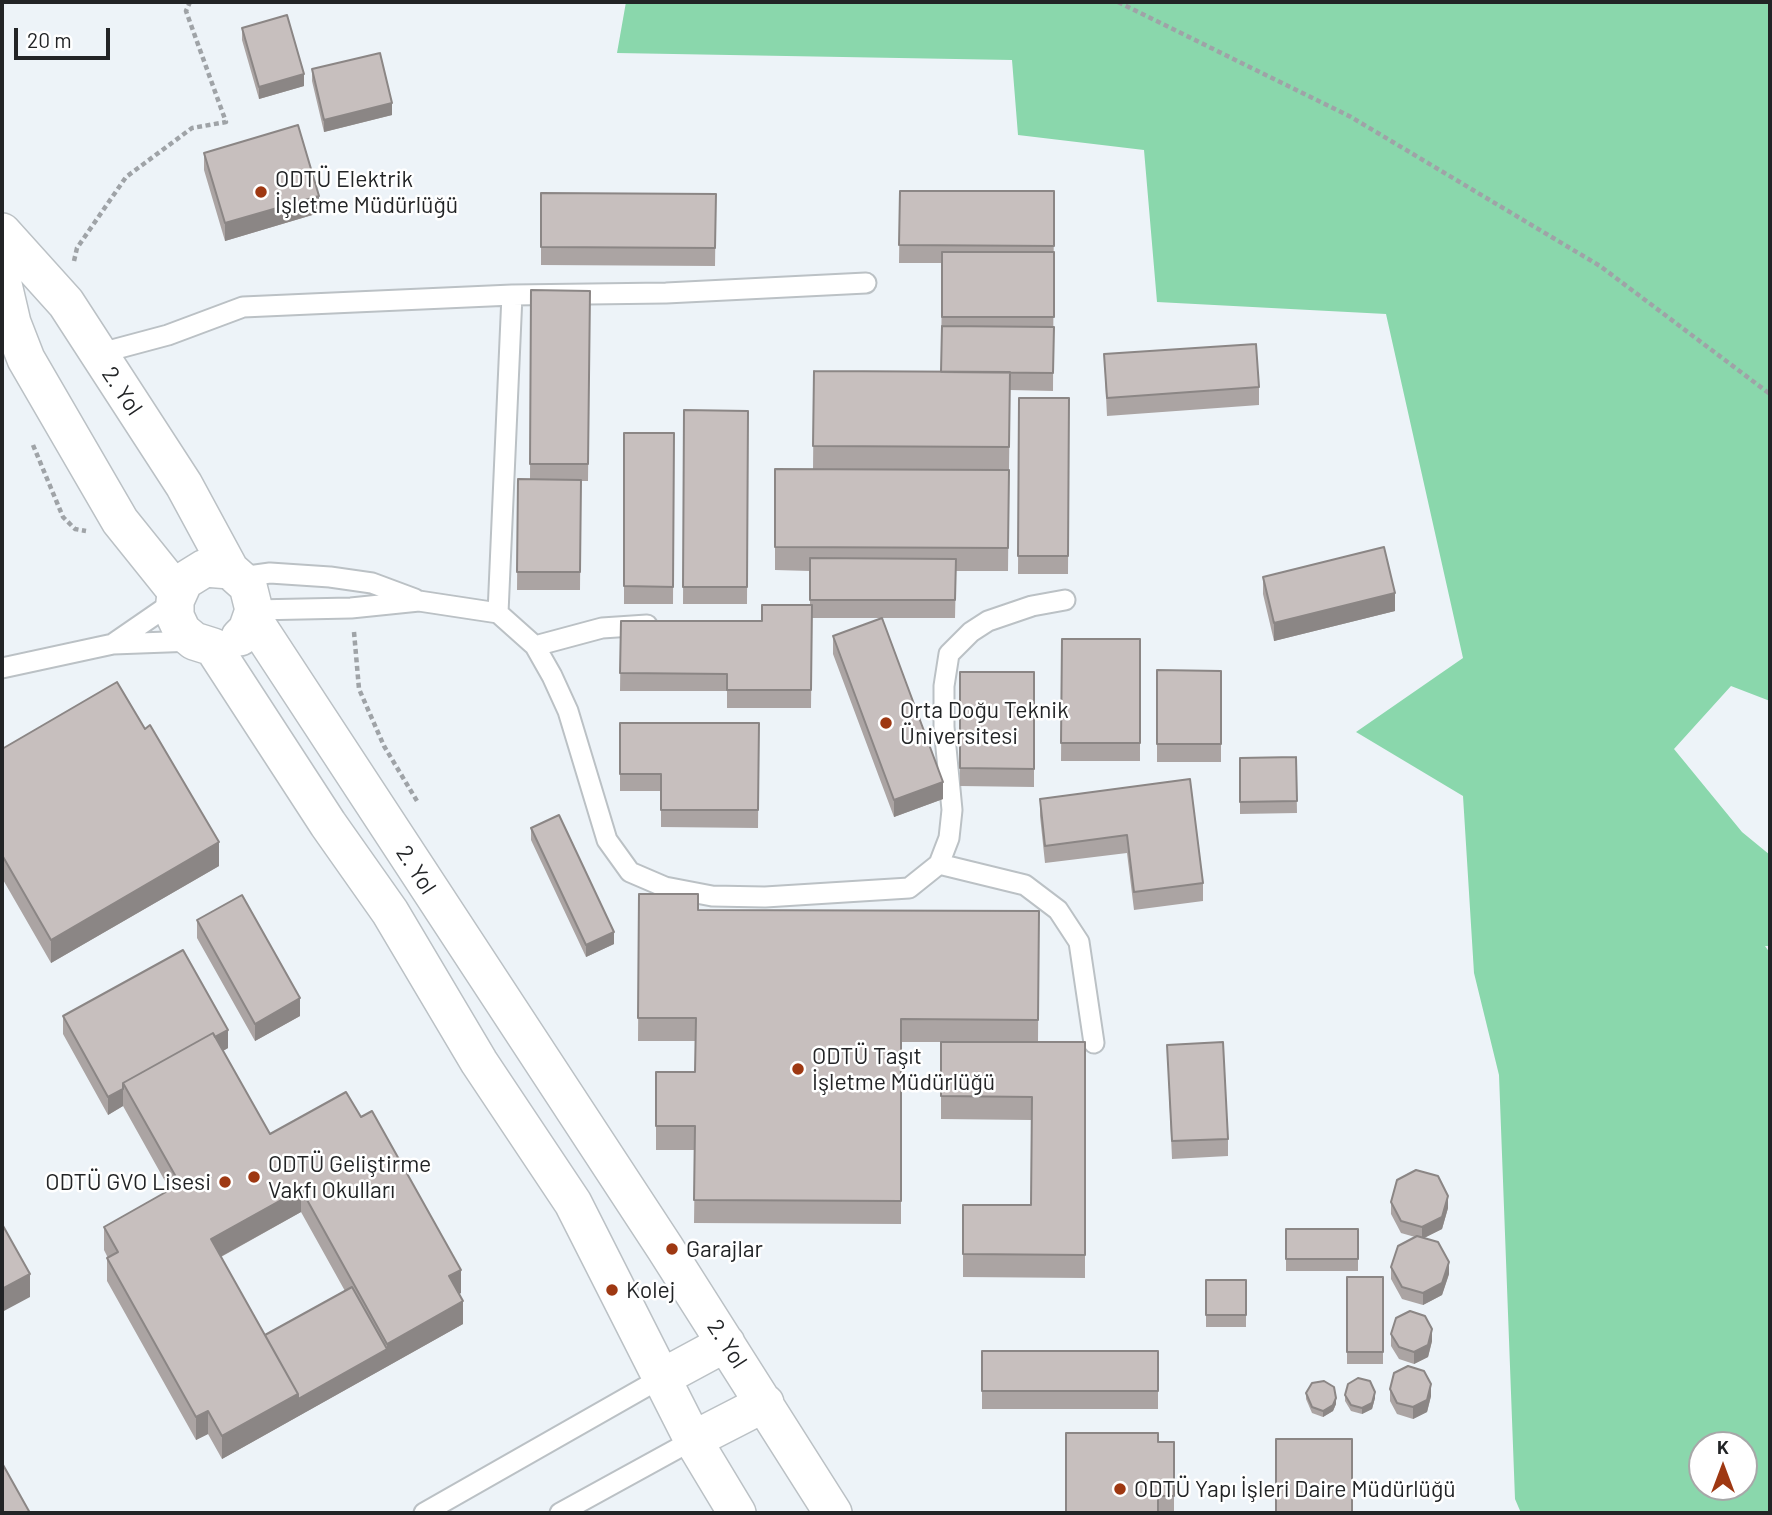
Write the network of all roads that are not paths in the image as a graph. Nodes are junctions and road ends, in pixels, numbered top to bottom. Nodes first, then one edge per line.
1 (2, 232) edge
2 (2, 280) edge
3 (866, 283) dead end
4 (512, 295) junction
5 (97, 354) junction
6 (235, 573) junction
7 (176, 596) junction
8 (1065, 600) dead end
9 (419, 601) junction
10 (498, 613) junction
11 (253, 615) junction
12 (671, 625) edge
13 (113, 643) junction
14 (204, 644) junction
15 (535, 646) junction
16 (2, 668) edge
17 (939, 864) junction
18 (1094, 1042) dead end
19 (726, 1343) junction
20 (663, 1377) junction
21 (765, 1403) junction
22 (693, 1440) junction
23 (424, 1513) edge
24 (560, 1513) edge
25 (737, 1513) edge
26 (833, 1513) edge

1 - 5 street, 2. Yol
2 - 7 street, 2. Yol
3 - 4 lane
4 - 5 lane
4 - 10 lane
5 - 6 street, 2. Yol
6 - 7 street
6 - 9 lane
6 - 11 street, 2. Yol
7 - 13 lane
7 - 14 street, 2. Yol
8 - 17 lane
9 - 10 lane
9 - 11 lane
10 - 15 lane
11 - 14 street
11 - 19 street, 2. Yol
12 - 15 lane
13 - 14 lane
13 - 16 lane
14 - 20 street, 2. Yol
15 - 17 lane
17 - 18 lane
19 - 20 street
19 - 21 street, 2. Yol
20 - 22 street, 2. Yol
20 - 23 lane
21 - 22 street
21 - 26 street, 2. Yol
22 - 24 lane
22 - 25 street, 2. Yol

